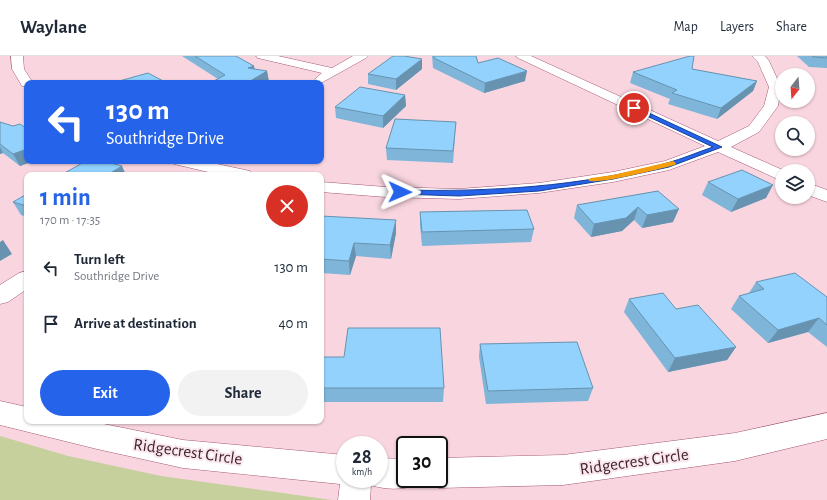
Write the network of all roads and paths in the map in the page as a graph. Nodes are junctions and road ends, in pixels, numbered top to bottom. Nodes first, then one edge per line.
1 (17, 56) edge
2 (262, 56) edge
3 (362, 56) edge
4 (522, 56) edge
5 (758, 56) edge
6 (333, 72) junction
7 (25, 80) edge
8 (320, 80) edge
9 (718, 147) junction
10 (190, 164) edge
11 (200, 164) edge
12 (184, 172) edge
13 (232, 172) edge
14 (775, 173) edge
15 (324, 187) edge
16 (815, 191) edge
17 (827, 197) edge
18 (24, 280) edge
19 (0, 296) edge
20 (0, 413) edge
21 (24, 419) edge
22 (46, 424) edge
23 (827, 426) edge
24 (336, 469) edge
25 (448, 473) edge
26 (355, 488) edge
27 (354, 500) edge

1 - 7 street
2 - 6 street
3 - 6 street
4 - 9 street
5 - 9 street
6 - 8 street
9 - 14 street
9 - 15 street
10 - 12 street
11 - 13 street
16 - 17 street
18 - 19 street
20 - 21 street
22 - 24 street, Ridgecrest Circle
23 - 25 street, Ridgecrest Circle
26 - 27 street

